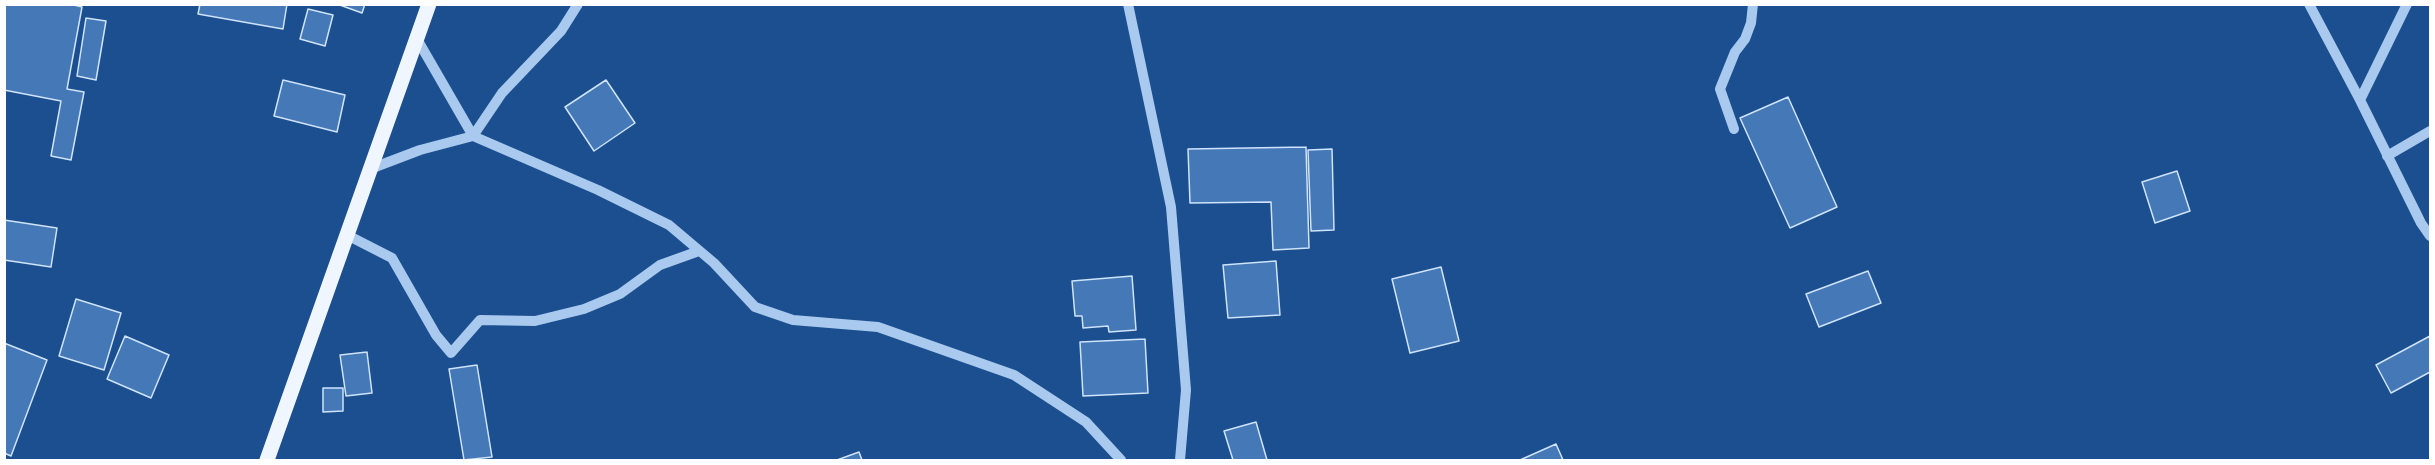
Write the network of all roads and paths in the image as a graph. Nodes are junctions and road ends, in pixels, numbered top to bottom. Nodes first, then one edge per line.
1 (429, 4) edge
2 (578, 4) edge
3 (1128, 4) edge
4 (1753, 4) edge
5 (2309, 4) edge
6 (2407, 4) edge
7 (417, 39) junction
8 (2361, 100) junction
9 (1734, 129) dead end
10 (2430, 131) edge
11 (473, 136) junction
12 (2387, 156) junction
13 (370, 169) junction
14 (347, 235) junction
15 (2430, 236) edge
16 (699, 251) junction
17 (267, 460) edge
18 (1121, 460) edge
19 (1180, 460) edge

1 - 7 main road
2 - 11 street
3 - 19 street
4 - 9 street
5 - 8 street
6 - 8 street
7 - 11 street
7 - 13 main road
8 - 12 street
10 - 12 street
11 - 13 street
11 - 16 street
12 - 15 street
13 - 14 main road
14 - 16 street
14 - 17 main road
16 - 18 street

